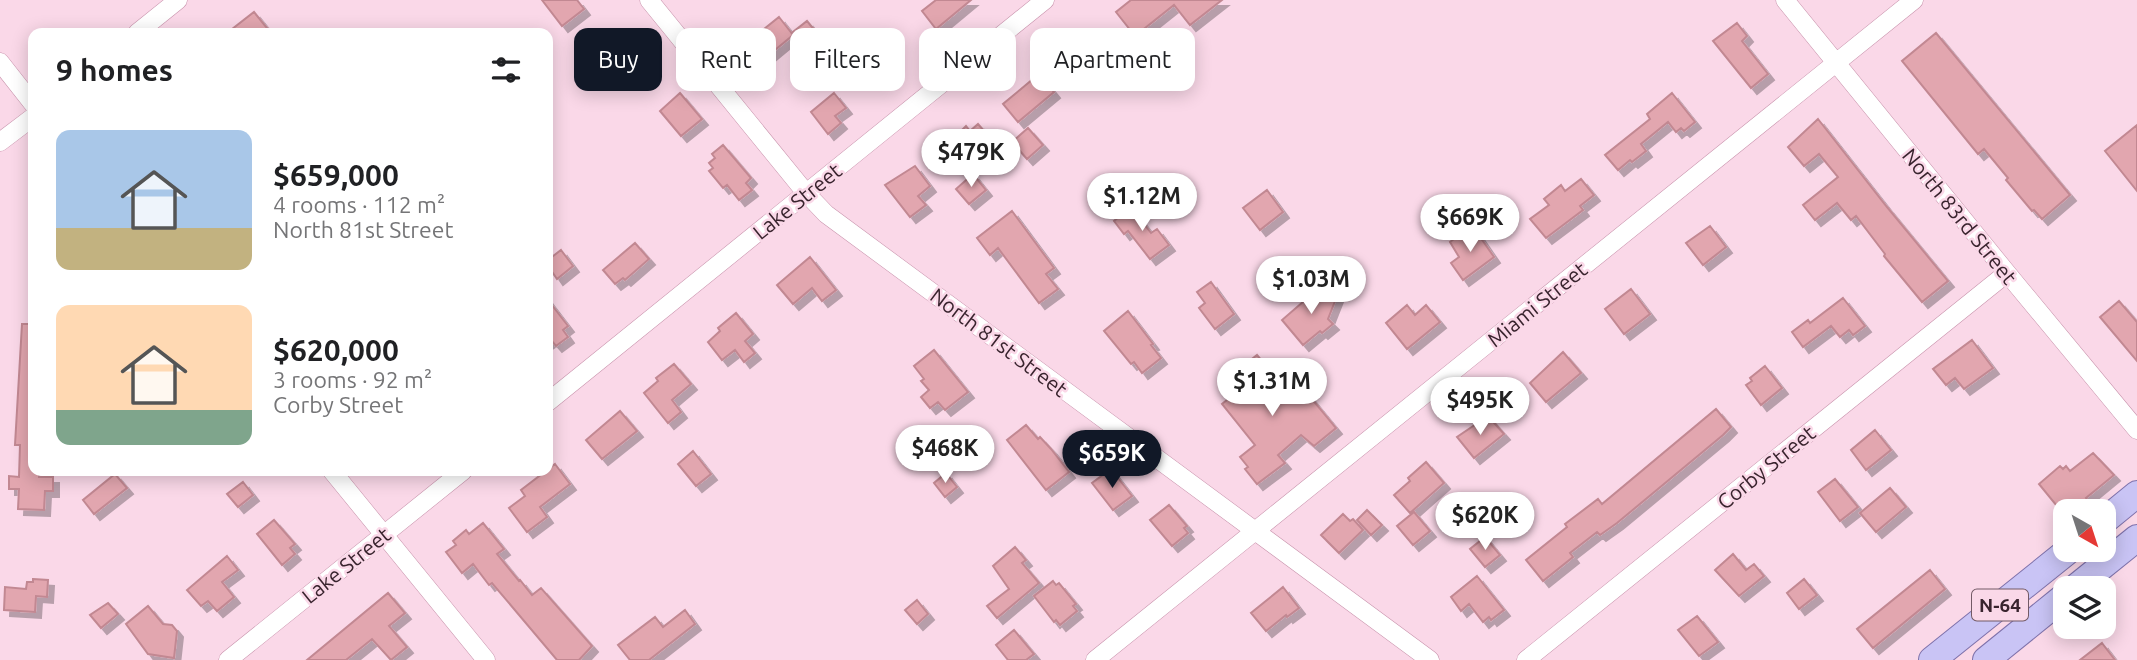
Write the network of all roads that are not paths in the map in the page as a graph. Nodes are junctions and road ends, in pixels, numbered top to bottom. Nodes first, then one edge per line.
1 (178, 0) edge
2 (649, 0) edge
3 (1045, 0) edge
4 (1785, 0) edge
5 (1914, 0) edge
6 (143, 28) edge
7 (0, 62) edge
8 (1835, 62) junction
9 (28, 98) edge
10 (28, 121) edge
11 (0, 142) edge
12 (806, 194) junction
13 (2007, 274) junction
14 (553, 398) edge
15 (2137, 430) edge
16 (336, 476) edge
17 (457, 476) edge
18 (2137, 494) edge
19 (2116, 511) edge
20 (1256, 531) junction
21 (384, 534) junction
22 (2137, 538) edge
23 (2053, 562) edge
24 (2090, 576) edge
25 (2053, 606) edge
26 (228, 660) edge
27 (486, 660) edge
28 (1094, 660) edge
29 (1430, 660) edge
30 (1526, 660) edge
31 (1932, 660) edge
32 (1986, 660) edge

1 - 6 street
2 - 12 street, North 81st Street
3 - 12 street, Lake Street
4 - 8 street, North 83rd Street
5 - 8 street, Miami Street
7 - 9 street
8 - 13 street, North 83rd Street
8 - 20 street, Miami Street
10 - 11 street
12 - 14 street, Lake Street
12 - 20 street, North 81st Street
13 - 15 street, North 83rd Street
13 - 30 street, Corby Street
16 - 21 street
17 - 21 street, Lake Street
18 - 19 main road
20 - 28 street, Miami Street
20 - 29 street, North 81st Street
21 - 26 street, Lake Street
21 - 27 street
22 - 24 main road
23 - 31 main road, N-64
25 - 32 main road, N-64

